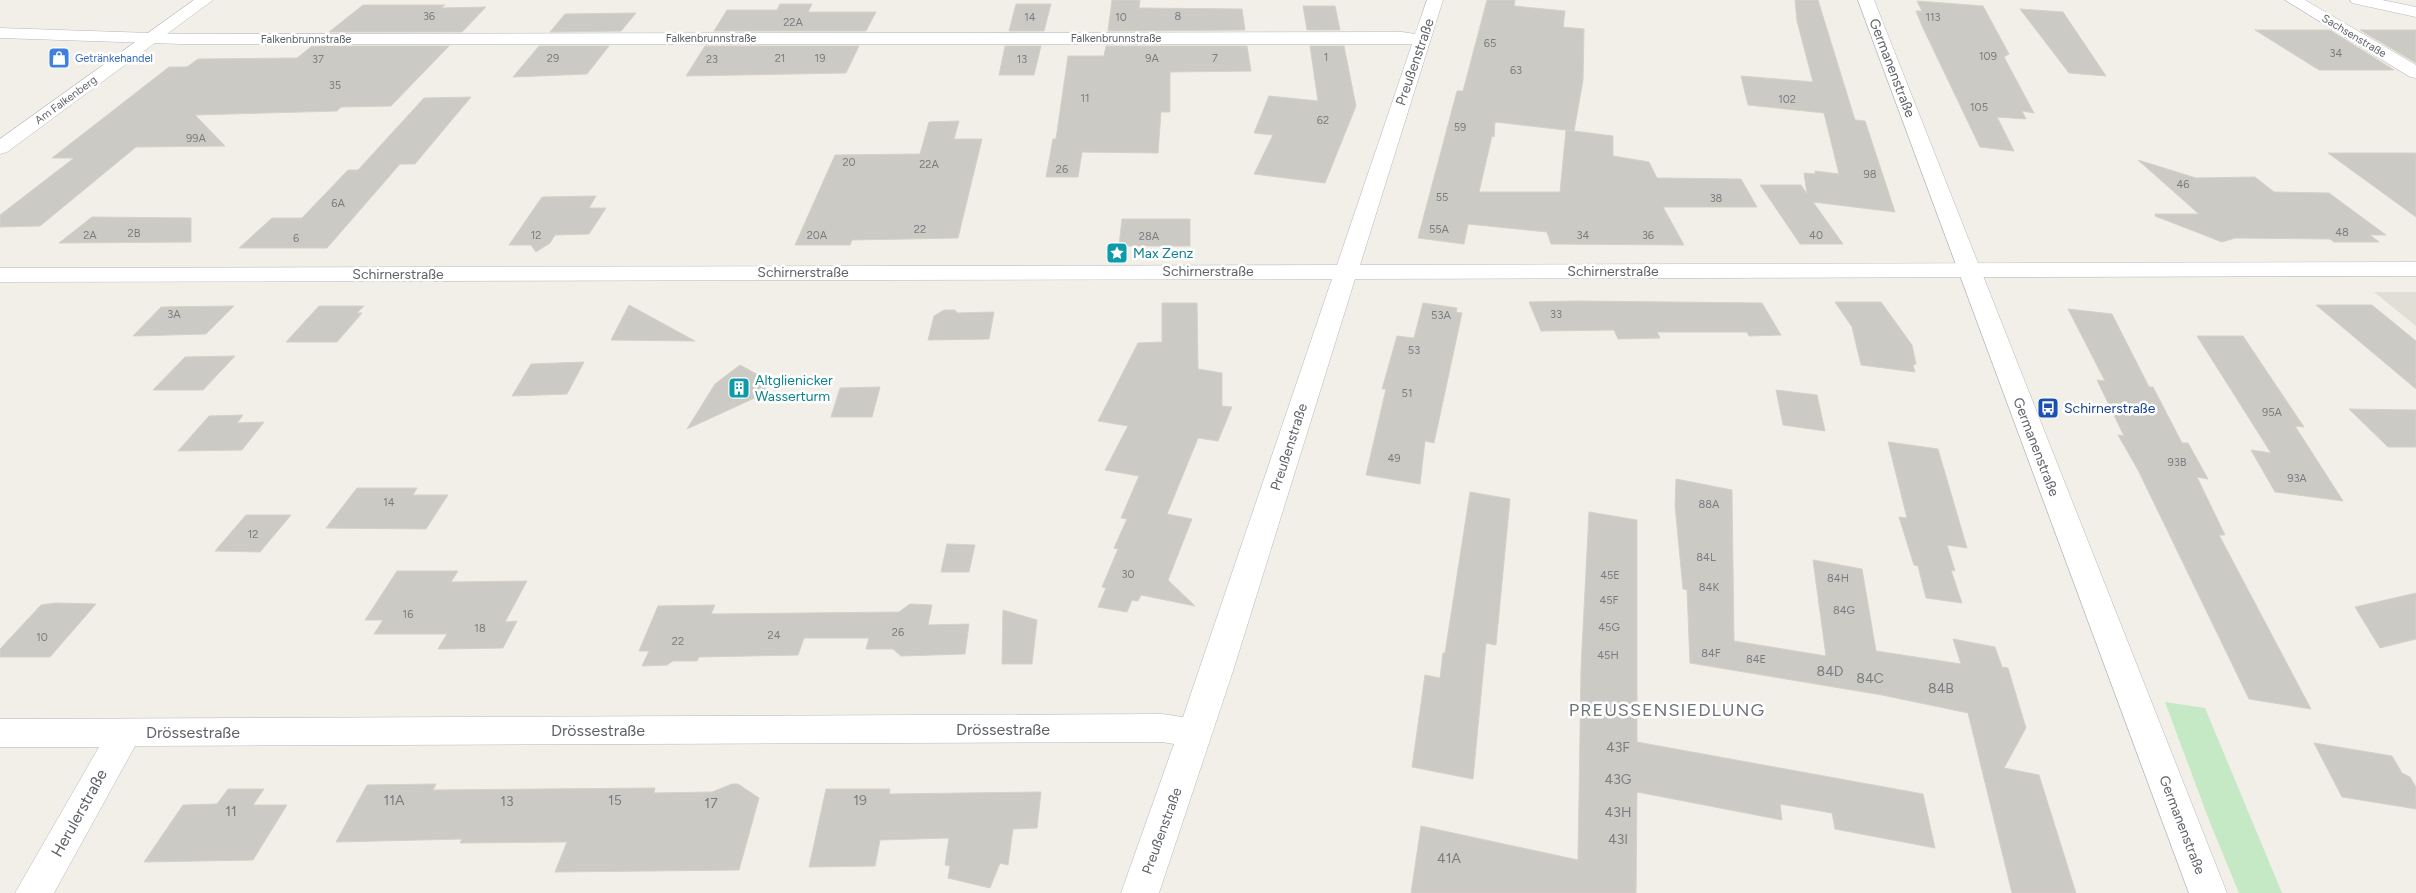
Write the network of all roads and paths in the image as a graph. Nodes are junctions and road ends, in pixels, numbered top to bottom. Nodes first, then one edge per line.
1 (205, 0) edge
2 (1435, 0) edge
3 (1866, 0) edge
4 (2293, 0) edge
5 (2358, 0) edge
6 (2416, 12) edge
7 (0, 33) edge
8 (151, 39) junction
9 (1422, 40) junction
10 (2416, 73) edge
11 (0, 148) edge
12 (2416, 269) edge
13 (1345, 270) junction
14 (1968, 270) junction
15 (0, 275) edge
16 (1195, 732) junction
17 (0, 733) edge
18 (125, 733) junction
19 (34, 893) edge
20 (1140, 893) edge
21 (2208, 893) edge

1 - 8 street, Am Falkenberg
2 - 9 street, Preußenstraße
3 - 14 street, Germanenstraße
4 - 10 street, Sachsenstraße
5 - 6 street
7 - 8 street, Falkenbrunnstraße
8 - 9 street, Falkenbrunnstraße
8 - 11 street, Am Falkenberg
9 - 13 street, Preußenstraße
12 - 14 street, Schirnerstraße
13 - 14 street, Schirnerstraße
13 - 15 street, Schirnerstraße
13 - 16 street, Preußenstraße
14 - 21 street, Germanenstraße
16 - 18 street, Drössestraße
16 - 20 street, Preußenstraße
17 - 18 street, Drössestraße
18 - 19 street, Herulerstraße

